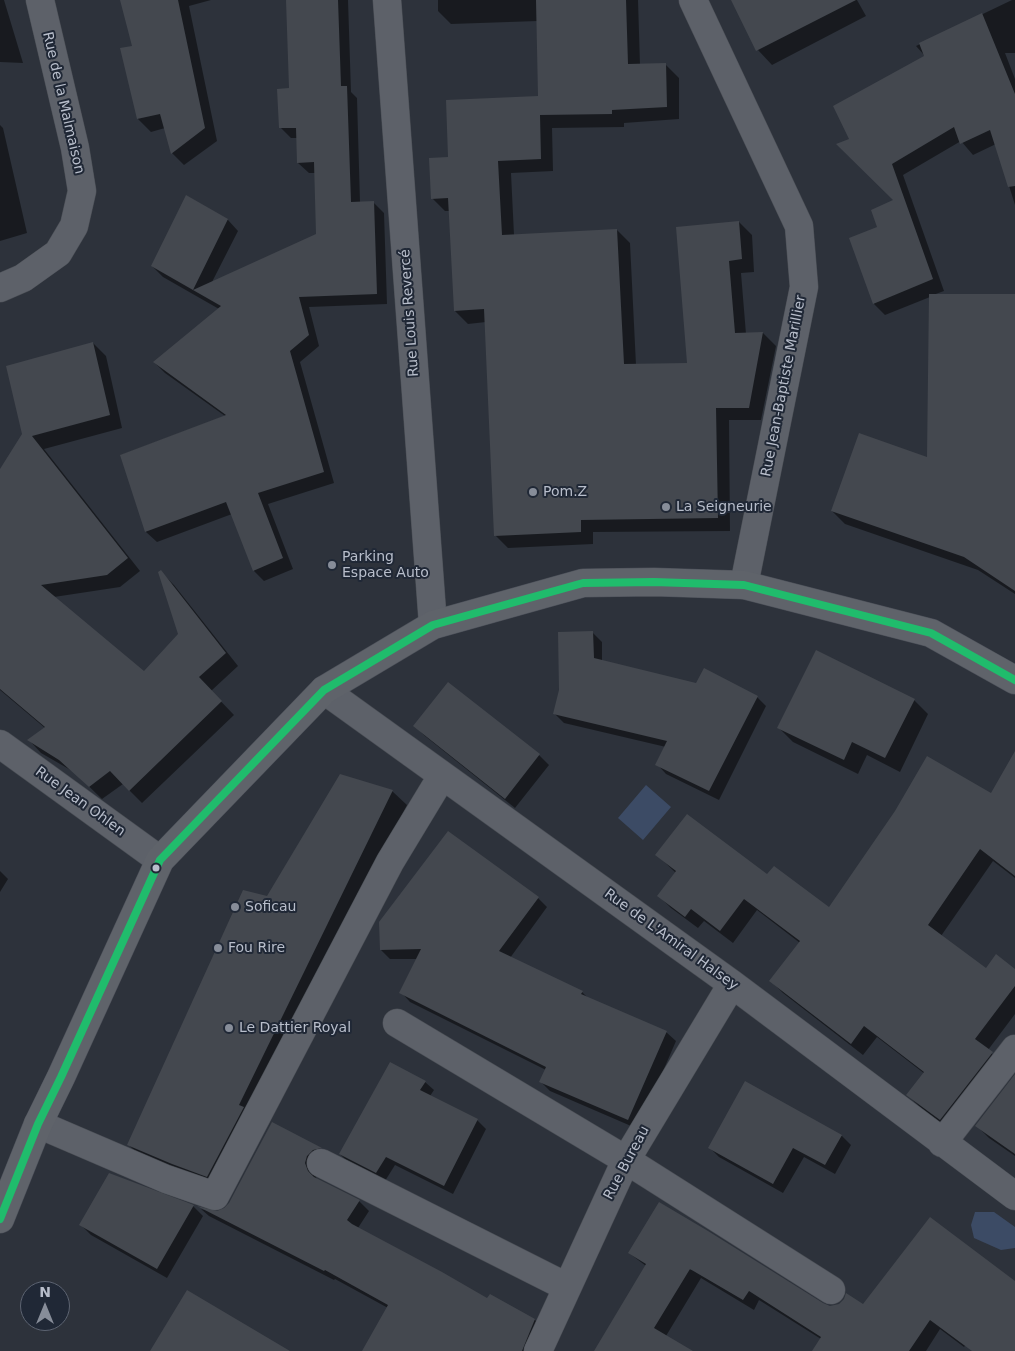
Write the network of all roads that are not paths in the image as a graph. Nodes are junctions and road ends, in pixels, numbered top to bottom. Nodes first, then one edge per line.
1 (40, 0) edge
2 (387, 0) edge
3 (693, 0) edge
4 (0, 288) edge
5 (744, 585) junction
6 (433, 625) junction
7 (1015, 680) edge
8 (324, 690) junction
9 (0, 744) edge
10 (442, 776) junction
11 (160, 860) junction
12 (732, 984) junction
13 (397, 1023) dead end
14 (1015, 1048) edge
15 (38, 1124) junction
16 (942, 1143) junction
17 (626, 1160) junction
18 (321, 1163) dead end
19 (1015, 1196) edge
20 (0, 1219) edge
21 (567, 1287) junction
22 (831, 1290) dead end
23 (538, 1351) edge

1 - 4 street, Rue de la Malmaison
2 - 6 street, Rue Louis Revercé
3 - 5 street, Rue Jean-Baptiste Marillier
5 - 6 main road
5 - 7 main road
6 - 8 main road
8 - 10 street, Rue de L'Amiral Halsey
8 - 11 main road
9 - 11 street, Rue Jean Ohlen
10 - 12 street, Rue de L'Amiral Halsey
10 - 15 street
11 - 15 main road
12 - 16 street, Rue de L'Amiral Halsey
12 - 17 street, Rue Bureau
13 - 17 street
14 - 16 street
15 - 20 main road
16 - 19 street, Rue de L'Amiral Halsey
17 - 21 street, Rue Bureau
17 - 22 street
18 - 21 street
21 - 23 street, Rue Bureau

